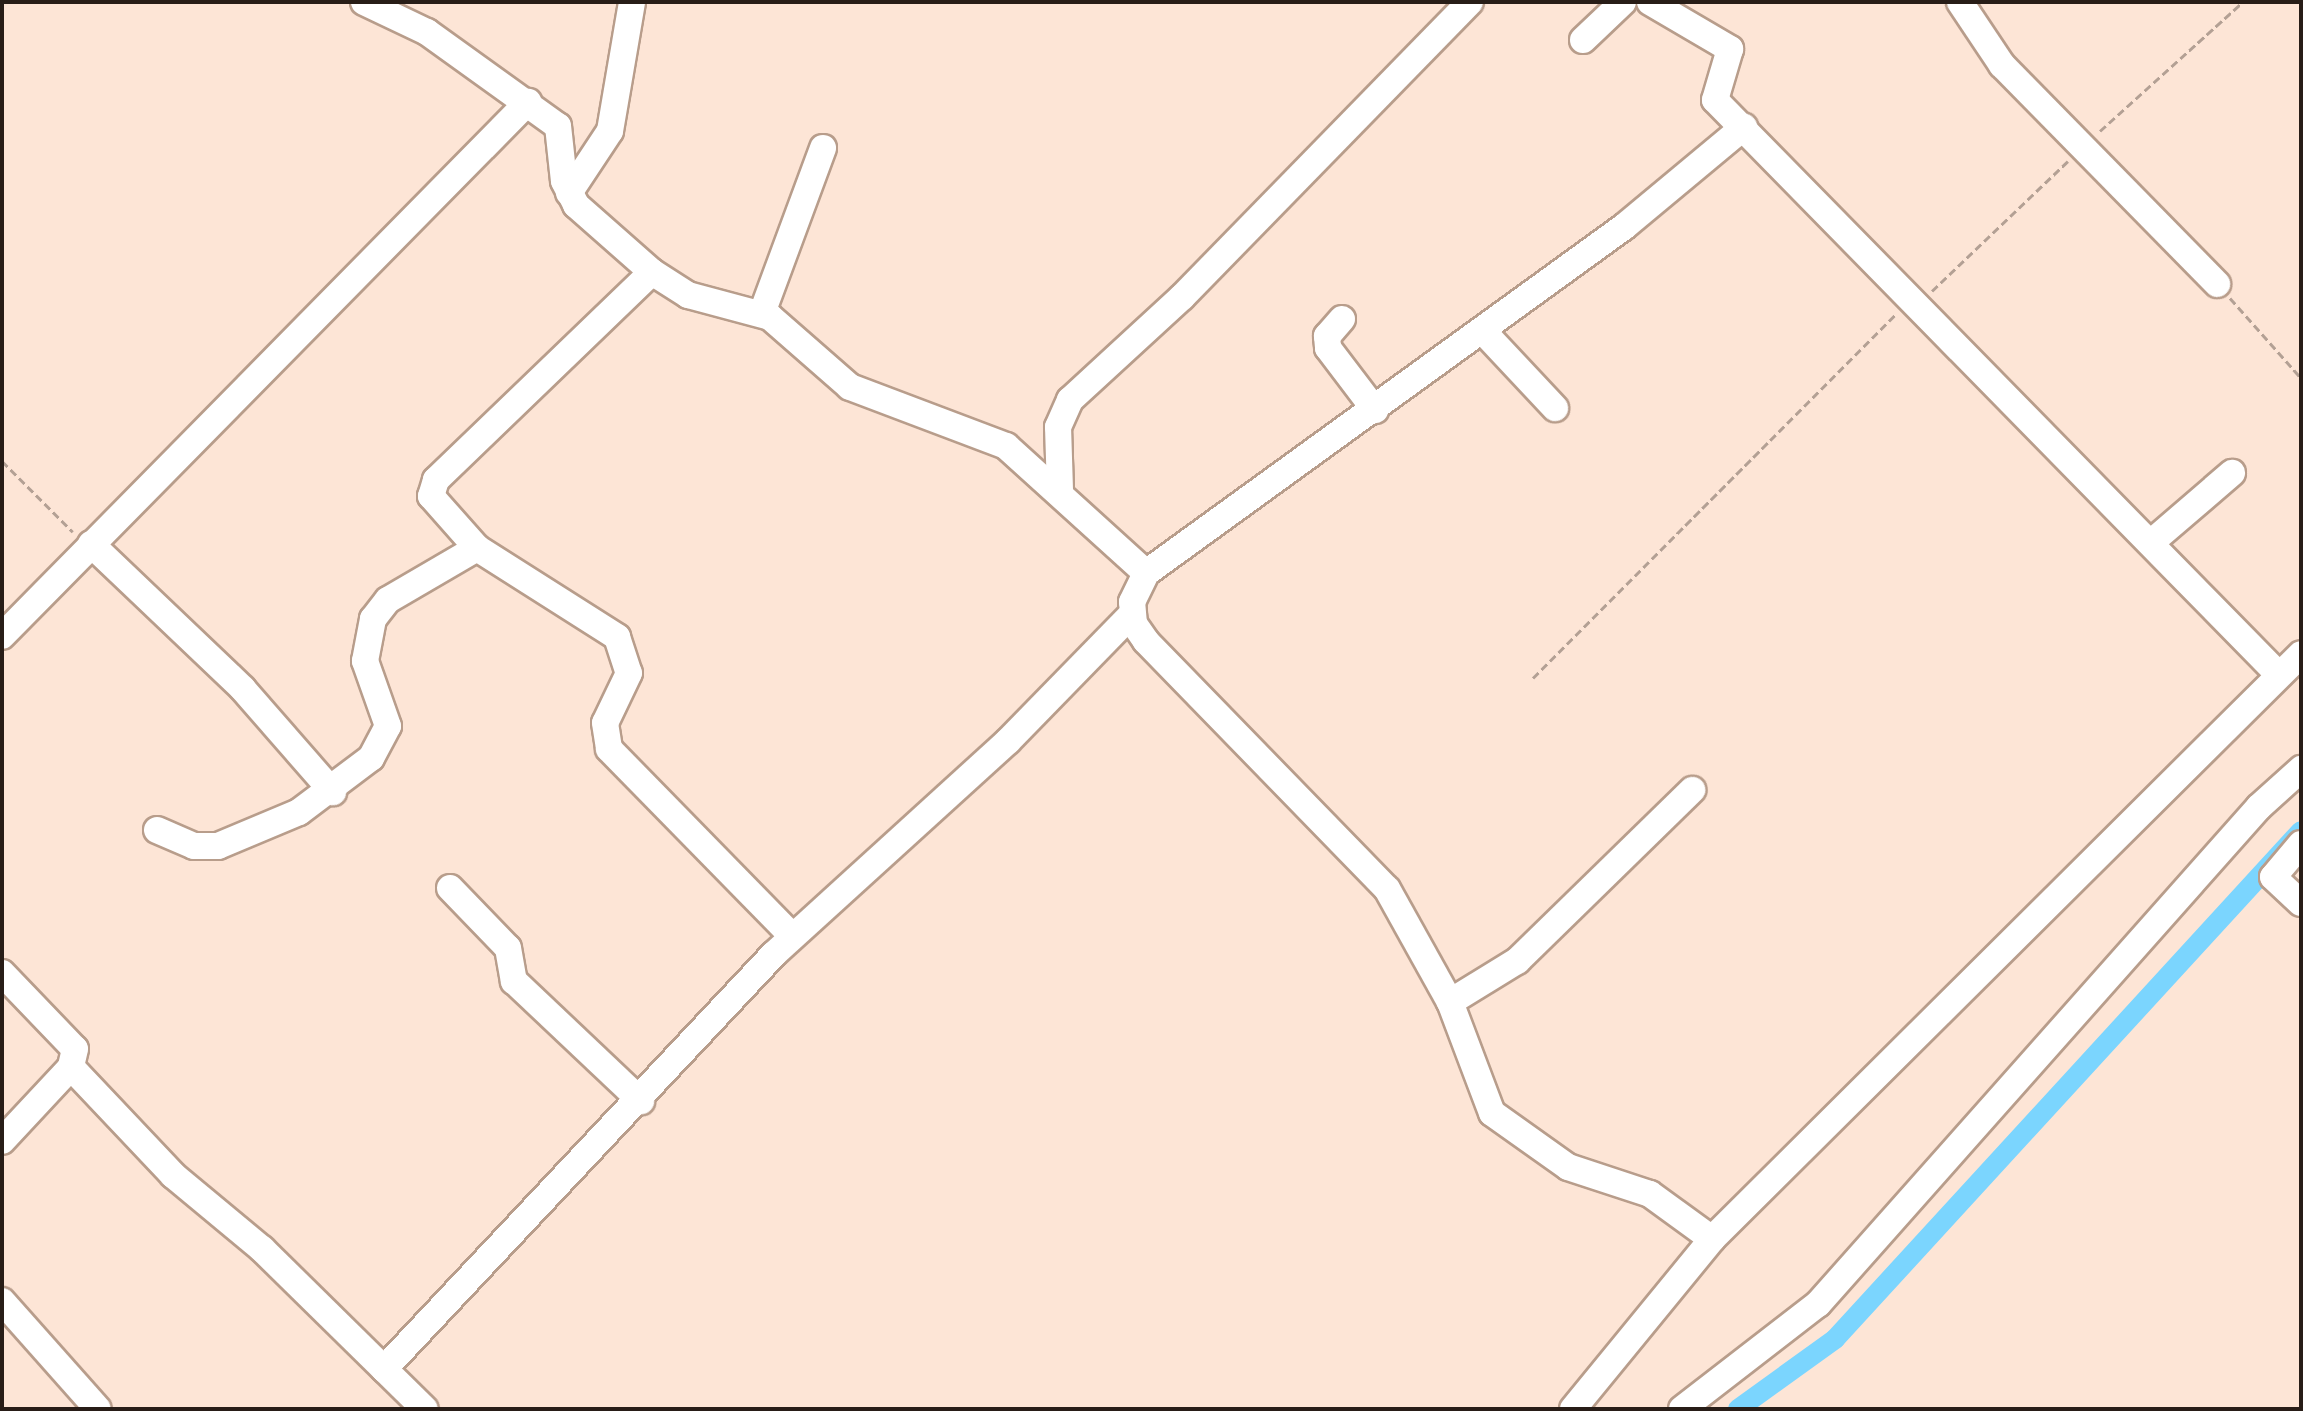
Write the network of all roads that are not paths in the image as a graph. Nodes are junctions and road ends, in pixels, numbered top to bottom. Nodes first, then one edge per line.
1 (364, 2) edge
2 (632, 2) edge
3 (1470, 2) edge
4 (1623, 2) edge
5 (1650, 2) edge
6 (1960, 2) edge
7 (1583, 40) dead end
8 (528, 102) junction
9 (1744, 127) junction
10 (823, 148) dead end
11 (569, 193) junction
12 (652, 272) junction
13 (2217, 284) road end
14 (762, 313) junction
15 (1342, 319) dead end
16 (1482, 330) junction
17 (1555, 408) dead end
18 (1375, 410) junction
19 (2232, 473) dead end
20 (1060, 490) junction
21 (2154, 540) junction
22 (91, 544) junction
23 (477, 548) junction
24 (1146, 573) junction
25 (1132, 614) junction
26 (2, 636) edge
27 (2301, 654) edge
28 (2279, 675) junction
29 (2301, 769) edge
30 (1692, 790) dead end
31 (333, 792) junction
32 (157, 830) dead end
33 (2301, 844) edge
34 (450, 888) dead end
35 (2301, 903) edge
36 (792, 936) junction
37 (2, 973) edge
38 (1450, 1002) junction
39 (71, 1067) junction
40 (641, 1101) junction
41 (2, 1141) edge
42 (1712, 1239) junction
43 (2, 1301) edge
44 (384, 1369) junction
45 (98, 1409) edge
46 (425, 1409) edge
47 (1573, 1409) edge
48 (1682, 1409) edge

1 - 8 street
2 - 11 street
3 - 20 street
4 - 7 street
5 - 9 street
6 - 13 street
8 - 11 street
8 - 22 street
9 - 16 street
9 - 21 street
10 - 14 street
11 - 12 street
12 - 14 street
12 - 23 street
14 - 20 street
15 - 18 street
16 - 17 street
16 - 18 street
18 - 24 street
19 - 21 street
20 - 24 street
21 - 28 street
22 - 26 street
22 - 31 street
23 - 31 street
23 - 36 street
24 - 25 street
25 - 36 street
25 - 38 street
27 - 28 street
28 - 42 street
29 - 48 street
30 - 38 street
31 - 32 street
33 - 35 street
34 - 40 street
36 - 40 street
37 - 39 street
38 - 42 street
39 - 41 street
39 - 44 street
40 - 44 street
42 - 47 street
43 - 45 street
44 - 46 street

